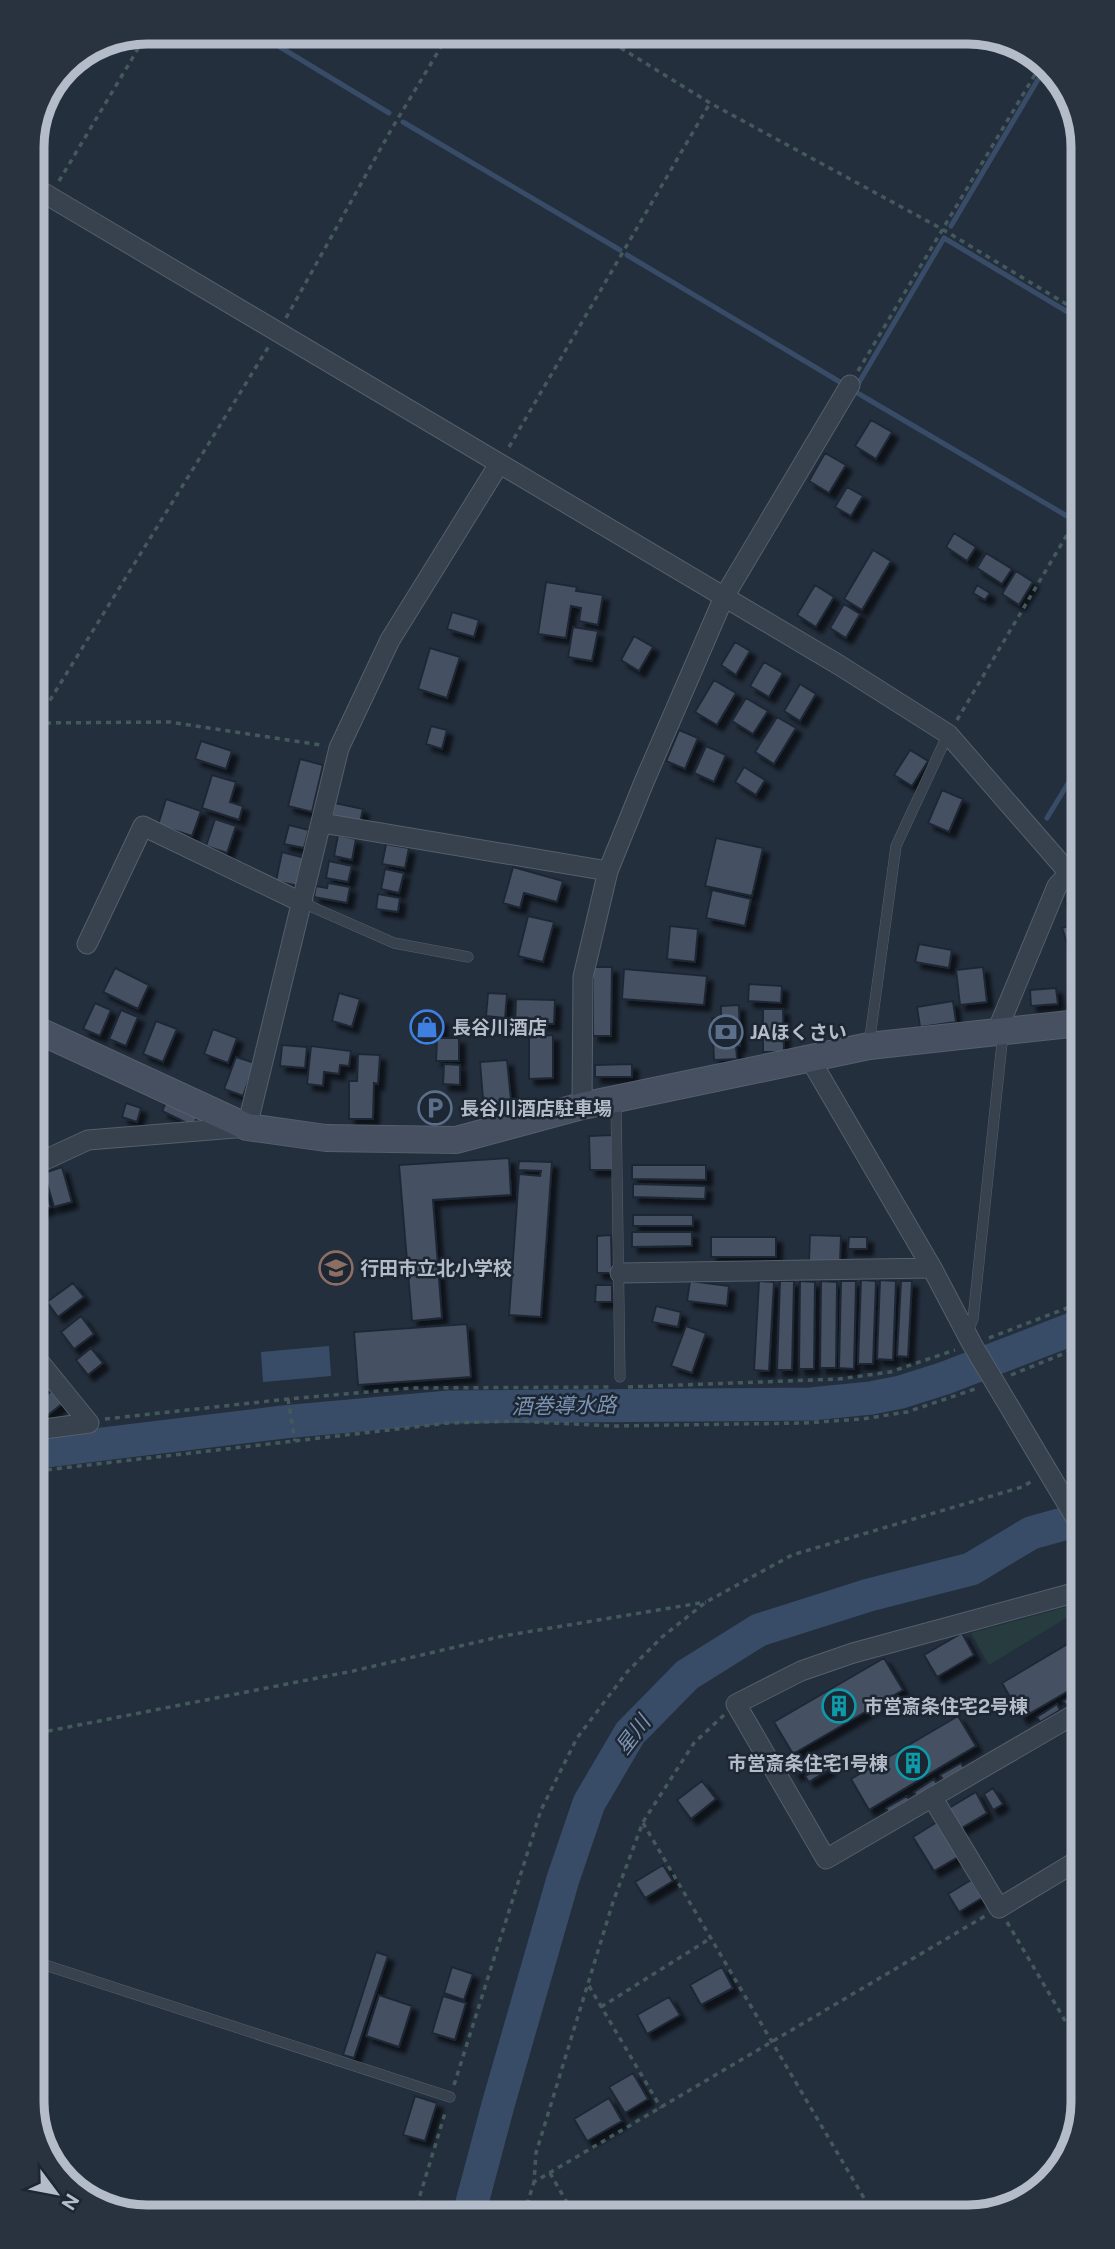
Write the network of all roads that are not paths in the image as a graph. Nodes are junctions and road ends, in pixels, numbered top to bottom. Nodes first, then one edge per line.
1 (44, 193) edge
2 (850, 385) road end
3 (499, 464) junction
4 (724, 597) junction
5 (948, 734) junction
6 (322, 823) junction
7 (1071, 868) edge
8 (608, 871) junction
9 (1071, 874) edge
10 (303, 903) junction
11 (87, 944) dead end
12 (468, 957) dead end
13 (1071, 1024) edge
14 (997, 1031) junction
15 (44, 1033) edge
16 (869, 1046) junction
17 (810, 1059) junction
18 (616, 1100) junction
19 (582, 1106) junction
20 (247, 1127) junction
21 (44, 1160) edge
22 (932, 1268) junction
23 (620, 1273) junction
24 (970, 1341) junction
25 (44, 1368) edge
26 (620, 1377) dead end
27 (44, 1429) edge
28 (1071, 1510) edge
29 (1071, 1594) edge
30 (1071, 1716) edge
31 (932, 1797) junction
32 (1071, 1865) edge
33 (44, 1965) edge
34 (450, 2097) road end

1 - 3 street
2 - 4 street
3 - 4 street
3 - 6 street
4 - 5 street
4 - 8 street
5 - 7 street
5 - 16 lane
6 - 8 street
6 - 10 street
8 - 19 street
9 - 14 street
10 - 11 street
10 - 12 lane
10 - 20 street
13 - 14 street
14 - 16 street
14 - 24 lane
15 - 20 street
16 - 17 street
17 - 18 street
17 - 22 street
18 - 19 street
18 - 23 lane
19 - 20 street
20 - 21 street
22 - 23 street
22 - 24 street
23 - 26 lane
24 - 28 street
25 - 27 street
29 - 31 street
30 - 31 street
31 - 32 street
33 - 34 lane

